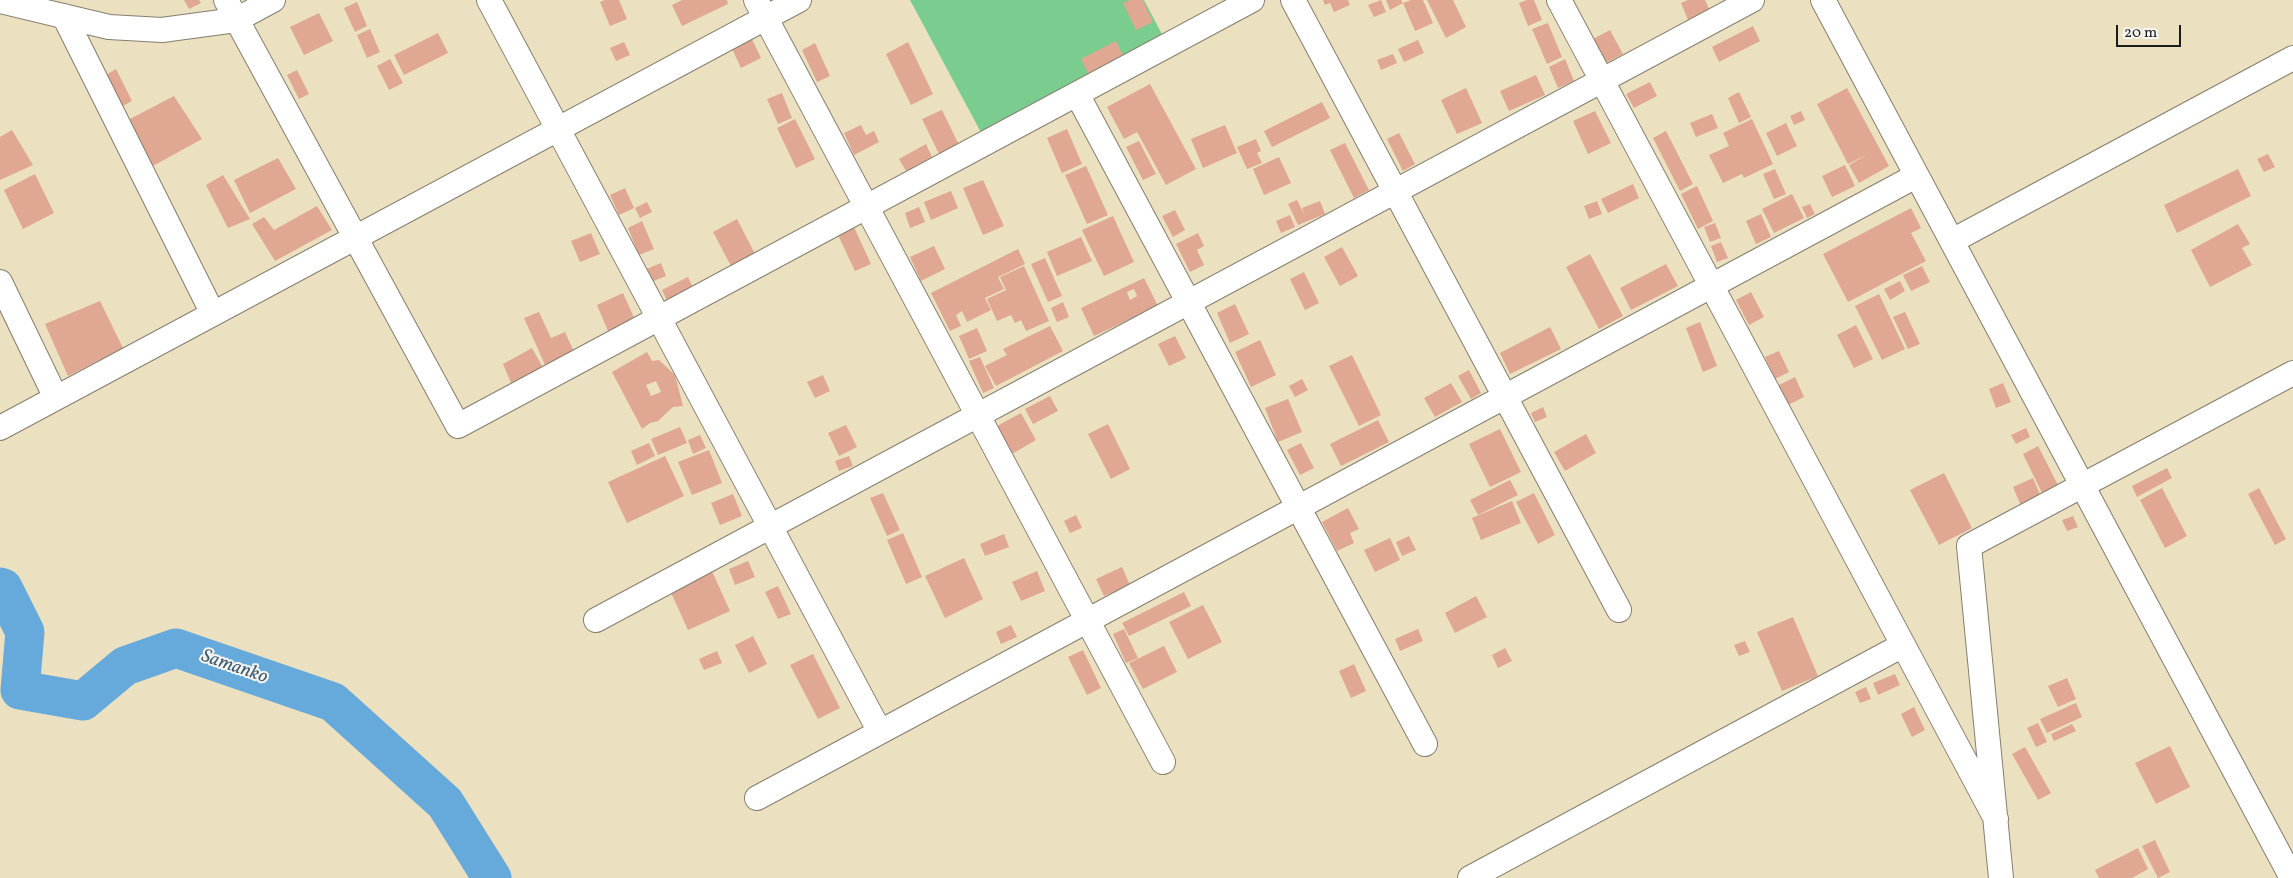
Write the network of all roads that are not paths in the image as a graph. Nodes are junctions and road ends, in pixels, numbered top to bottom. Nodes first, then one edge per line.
1 (273, 0) edge
2 (489, 0) edge
3 (799, 0) edge
4 (1252, 0) edge
5 (1293, 0) edge
6 (1559, 0) edge
7 (1752, 0) edge
8 (1823, 0) edge
9 (0, 1) edge
10 (761, 9) edge
11 (231, 10) edge
12 (64, 16) junction
13 (2293, 58) edge
14 (1602, 81) junction
15 (1077, 94) junction
16 (558, 129) junction
17 (1916, 176) junction
18 (1396, 191) junction
19 (867, 207) junction
20 (355, 238) junction
21 (1952, 241) junction
22 (0, 282) edge
23 (1711, 286) junction
24 (1188, 302) junction
25 (213, 314) junction
26 (659, 318) junction
27 (2293, 373) edge
28 (1505, 396) junction
29 (56, 398) junction
30 (978, 415) junction
31 (0, 428) edge
32 (2082, 486) junction
33 (1298, 507) junction
34 (770, 527) junction
35 (1619, 610) dead end
36 (596, 620) dead end
37 (1088, 620) junction
38 (1904, 645) junction
39 (880, 732) junction
40 (1425, 744) dead end
41 (1163, 762) dead end
42 (756, 798) dead end
43 (1996, 819) junction
44 (1470, 878) edge
45 (2001, 878) edge
46 (2292, 878) edge

1 - 11 street
2 - 16 street
3 - 10 street
4 - 15 street
5 - 18 street
6 - 14 street
7 - 14 street
8 - 17 street
9 - 12 street
10 - 16 street
10 - 19 street
11 - 12 street
11 - 20 street
12 - 25 street
13 - 21 street
14 - 18 street
14 - 23 street
15 - 19 street
15 - 24 street
16 - 20 street
16 - 26 street
17 - 21 street
17 - 23 street
18 - 24 street
18 - 28 street
19 - 26 street
19 - 30 street
20 - 25 street
20 - 26 street
21 - 32 street
22 - 29 street
23 - 28 street
23 - 38 street
24 - 30 street
24 - 33 street
25 - 29 street
26 - 34 street
27 - 32 street
28 - 33 street
28 - 35 street
29 - 31 street
30 - 34 street
30 - 37 street
32 - 43 street
32 - 46 street
33 - 37 street
33 - 40 street
34 - 36 street
34 - 39 street
37 - 39 street
37 - 41 street
38 - 43 street
38 - 44 street
39 - 42 street
43 - 45 street

